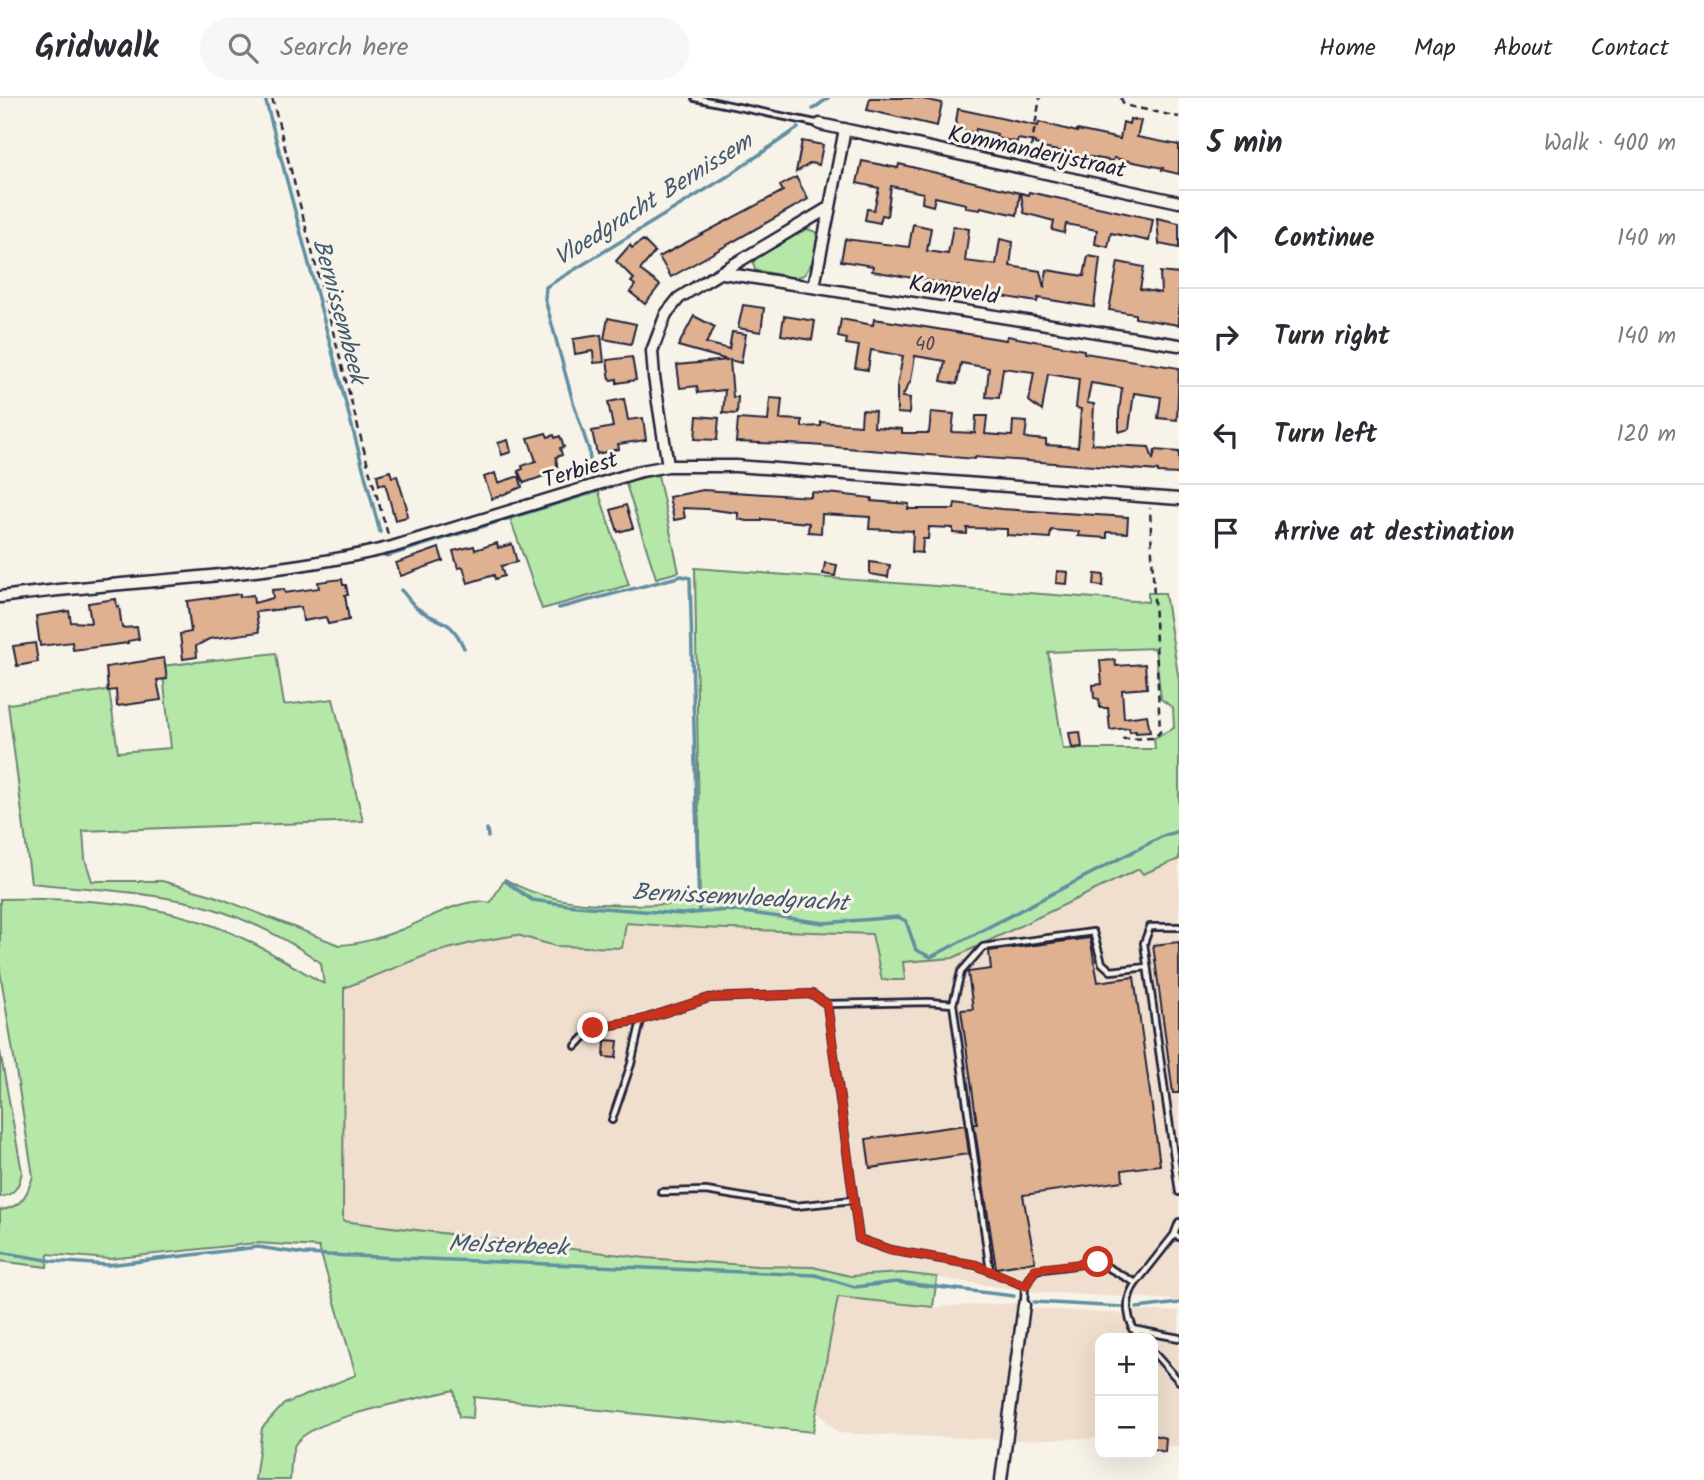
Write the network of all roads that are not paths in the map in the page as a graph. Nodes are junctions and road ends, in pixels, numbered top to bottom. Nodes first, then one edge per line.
1 (695, 98) edge
2 (820, 124) joint
3 (845, 129) junction
4 (1179, 202) edge
5 (830, 207) junction
6 (723, 272) junction
7 (814, 286) junction
8 (1179, 345) edge
9 (668, 466) junction
10 (1179, 499) edge
11 (0, 597) edge
12 (1179, 927) edge
13 (1147, 967) junction
14 (827, 1004) junction
15 (953, 1004) junction
16 (641, 1020) junction
17 (576, 1046) dead end
18 (612, 1120) dead end
19 (661, 1192) dead end
20 (1179, 1192) edge
21 (853, 1200) junction
22 (1179, 1222) edge
23 (1177, 1236) edge
24 (990, 1271) junction
25 (1136, 1283) junction
26 (1026, 1286) junction
27 (1024, 1306) joint
28 (1132, 1329) junction
29 (1136, 1333) edge
30 (1179, 1338) edge
31 (1158, 1358) edge
32 (1179, 1381) edge
33 (1001, 1480) edge

1 - 2 lane
2 - 3 street, Kommanderijstraat
3 - 4 street, Kommanderijstraat
3 - 5 street
5 - 6 street
5 - 7 street
6 - 7 street, Kampveld
6 - 9 street
7 - 8 street, Kampveld
9 - 10 street, Terbiest
9 - 11 street, Terbiest
12 - 13 lane
13 - 15 lane
13 - 20 lane
14 - 15 lane
14 - 16 lane
14 - 21 lane
15 - 24 lane
16 - 17 lane
16 - 18 lane
19 - 21 lane
21 - 24 lane
22 - 23 lane
23 - 25 lane
24 - 26 lane
25 - 26 lane
25 - 28 lane
26 - 27 lane
27 - 33 street
28 - 29 lane
28 - 30 lane
31 - 32 lane

